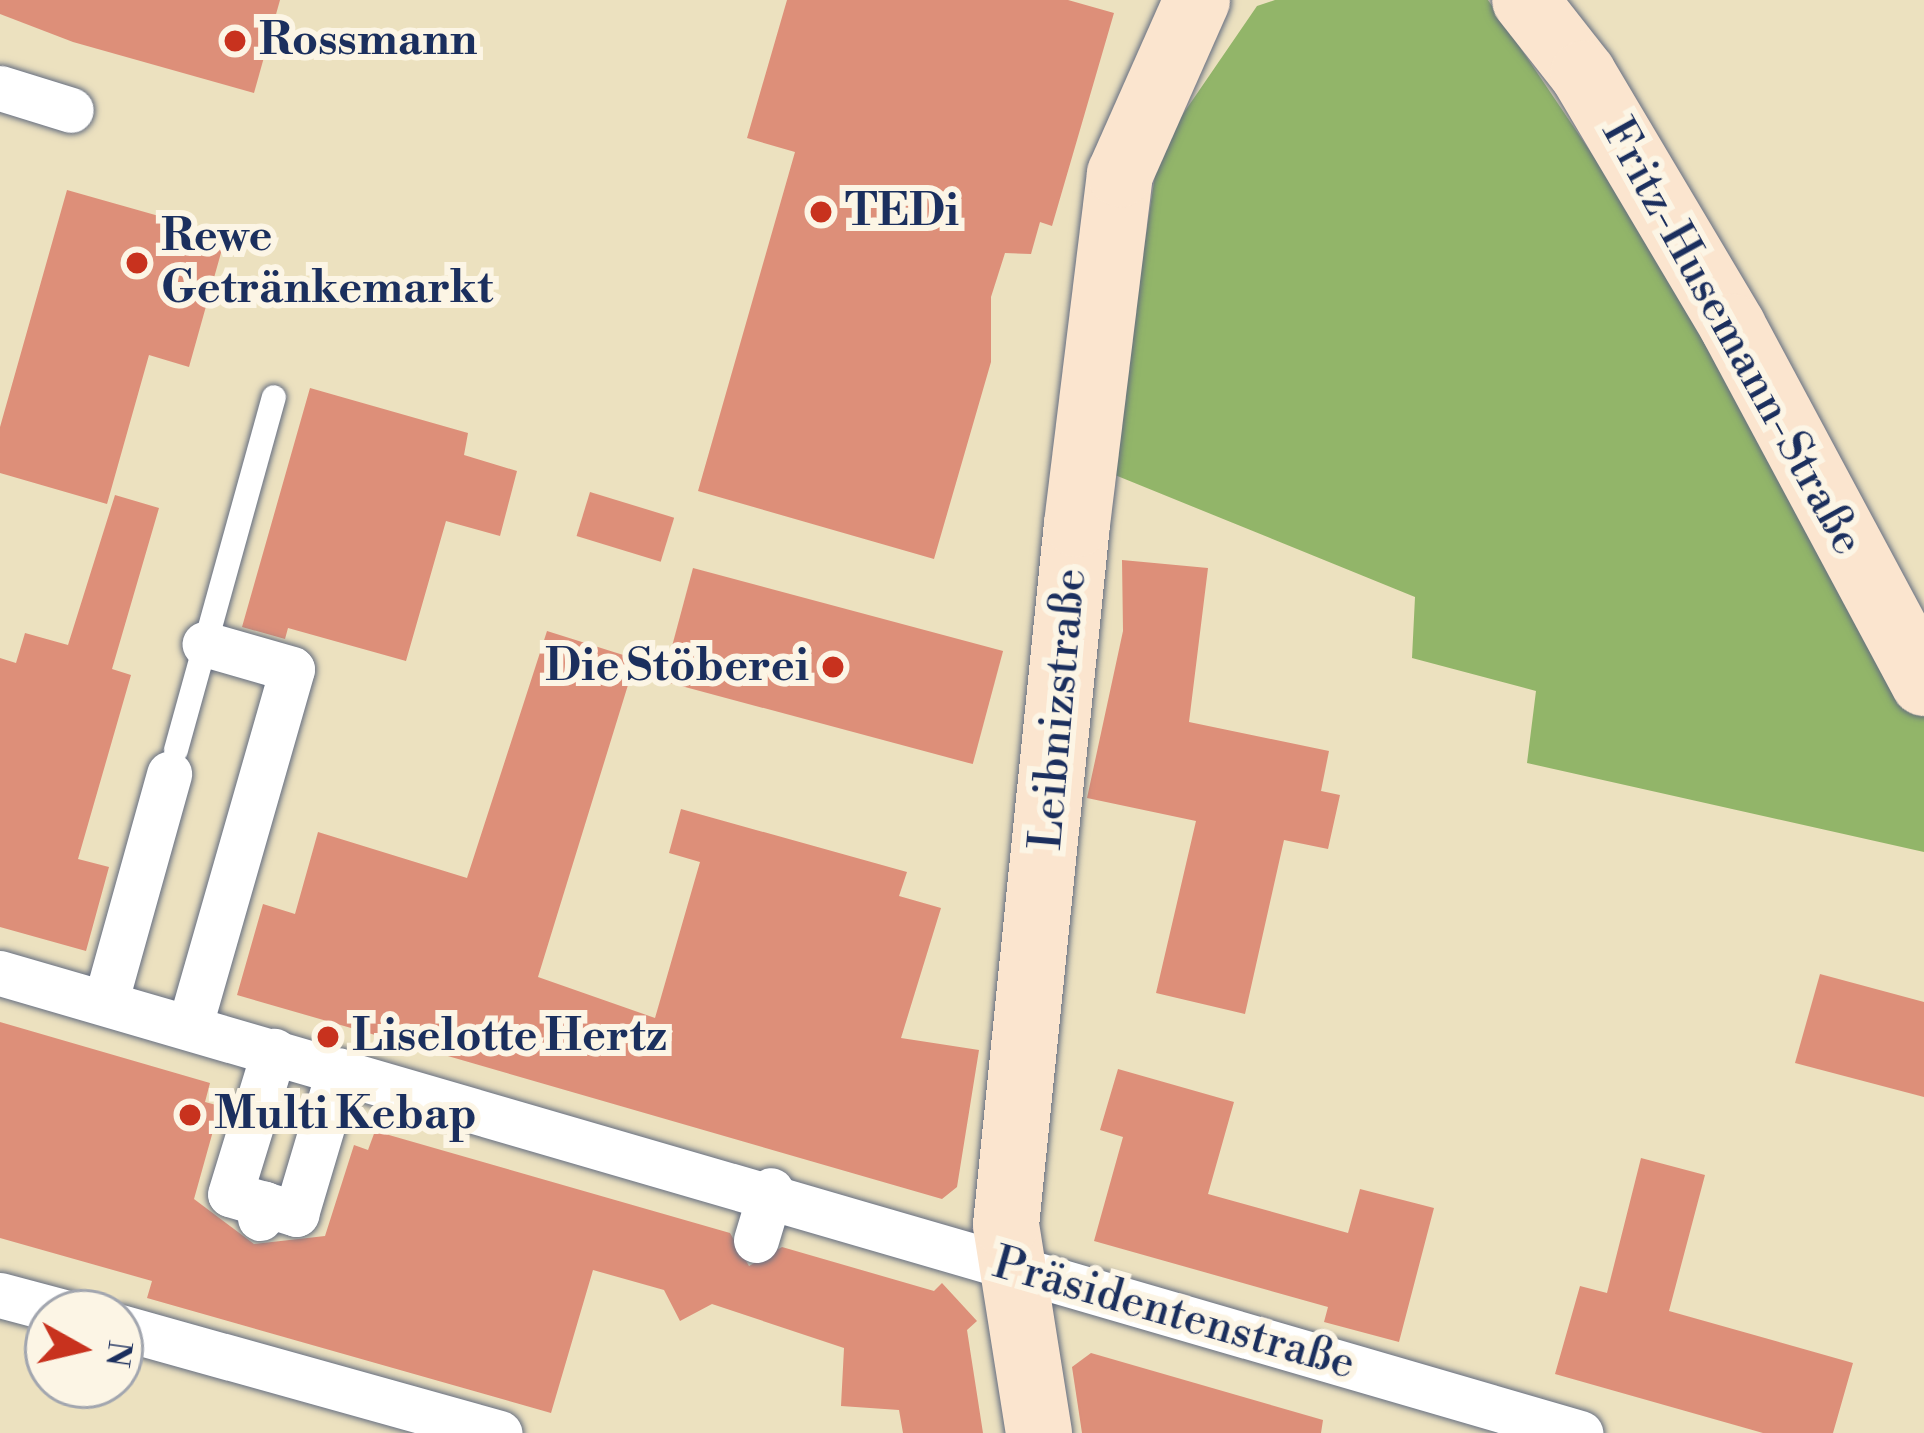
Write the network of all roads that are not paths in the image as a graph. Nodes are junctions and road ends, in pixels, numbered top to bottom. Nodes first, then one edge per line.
1 (1197, 0) edge
2 (1525, 0) edge
3 (0, 88) edge
4 (71, 110) dead end
5 (274, 397) dead end
6 (205, 644) junction
7 (1924, 683) edge
8 (172, 762) joint
9 (0, 974) edge
10 (106, 1000) junction
11 (190, 1024) junction
12 (274, 1051) junction
13 (339, 1070) junction
14 (771, 1190) junction
15 (756, 1240) dead end
16 (1009, 1267) junction
17 (144, 1335) edge
18 (499, 1433) edge
19 (1039, 1433) edge
20 (1580, 1433) edge

1 - 16 street, Leibnizstraße
2 - 7 street, Fritz-Husemann-Straße
3 - 4 street
5 - 6 lane
6 - 8 lane
6 - 11 street
8 - 10 street
9 - 10 street, Präsidentenstraße
10 - 11 street, Präsidentenstraße
11 - 12 street, Präsidentenstraße
12 - 13 street, Präsidentenstraße
12 - 13 street
13 - 14 street, Präsidentenstraße
14 - 15 street
14 - 16 street, Präsidentenstraße
16 - 19 street, Leibnizstraße
16 - 20 street, Präsidentenstraße
17 - 18 street

